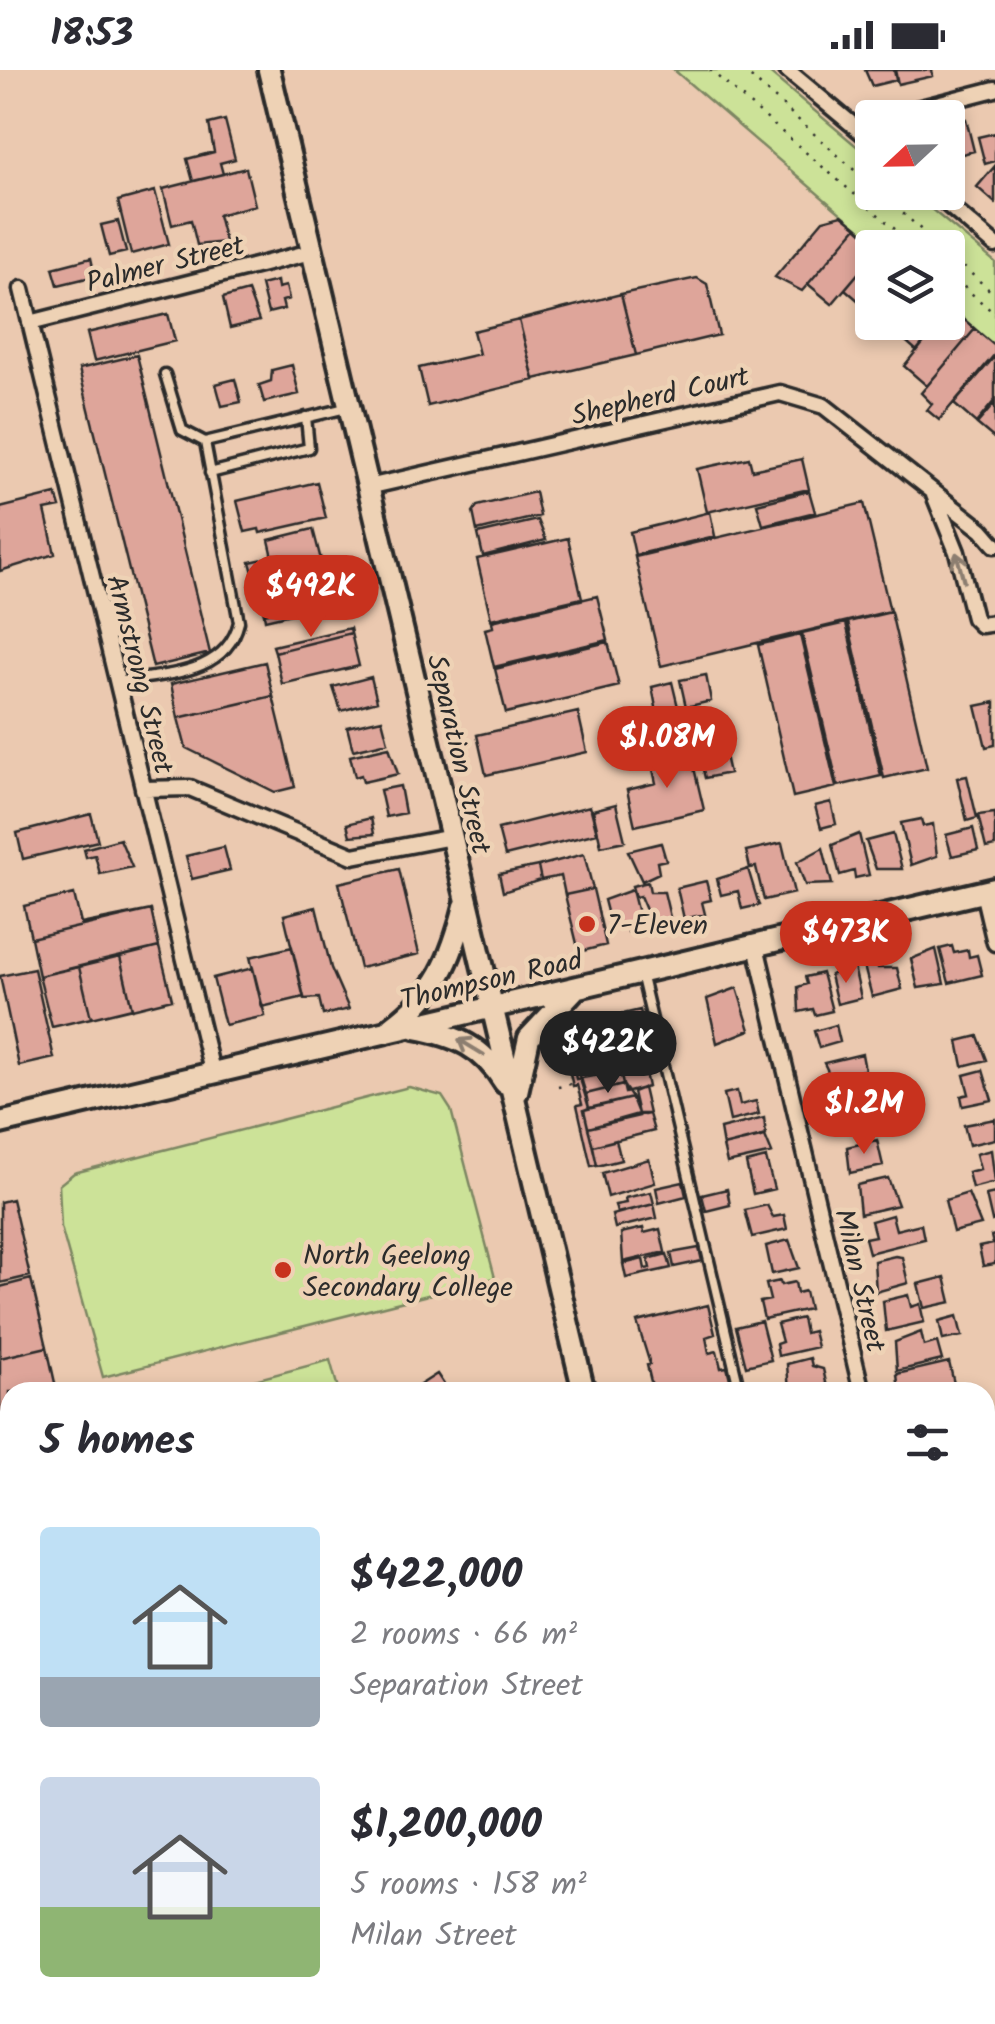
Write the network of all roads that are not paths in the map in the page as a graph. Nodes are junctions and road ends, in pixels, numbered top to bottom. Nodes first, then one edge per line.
1 (269, 70) edge
2 (787, 70) edge
3 (995, 89) edge
4 (952, 100) edge
5 (855, 122) edge
6 (954, 210) edge
7 (995, 246) edge
8 (311, 252) junction
9 (22, 289) dead end
10 (30, 323) junction
11 (165, 374) dead end
12 (348, 407) junction
13 (306, 418) junction
14 (205, 442) junction
15 (210, 473) junction
16 (368, 487) junction
17 (934, 494) junction
18 (995, 545) edge
19 (995, 623) edge
20 (118, 682) junction
21 (143, 789) junction
22 (452, 837) junction
23 (989, 891) edge
24 (467, 901) junction
25 (995, 944) edge
26 (756, 946) junction
27 (641, 973) junction
28 (575, 988) junction
29 (492, 1007) junction
30 (396, 1029) junction
31 (212, 1071) junction
32 (515, 1103) junction
33 (0, 1124) edge
34 (582, 1382) edge
35 (738, 1382) edge
36 (860, 1382) edge

1 - 8 main road, Separation Street
2 - 5 street
3 - 4 street
6 - 7 street
8 - 10 street, Palmer Street
8 - 12 main road, Separation Street
9 - 10 street, Armstrong Street
10 - 20 street, Armstrong Street
11 - 14 lane
12 - 13 lane
12 - 16 main road, Separation Street
13 - 14 lane
13 - 15 lane
14 - 15 lane
15 - 20 lane
16 - 17 street, Shepherd Court
16 - 22 main road, Separation Street
17 - 18 street, Shepherd Court
19 -> 17 street, Shepherd Court
20 - 21 street, Armstrong Street
21 - 22 street
21 - 31 street, Armstrong Street
22 - 24 main road, Separation Street
23 - 25 street
23 - 26 main road, Thompson Road
24 - 29 main road, Separation Street
24 - 30 main road
26 - 27 main road, Thompson Road
26 - 36 street, Milan Street
27 - 28 main road, Thompson Road
27 - 35 lane
28 - 29 main road, Thompson Road
28 - 32 main road
29 - 30 main road, Thompson Road
29 - 32 main road, Separation Street
30 - 31 main road, Thompson Road
32 -> 30 main road
31 - 33 main road, Thompson Road
32 - 34 main road, Separation Street

